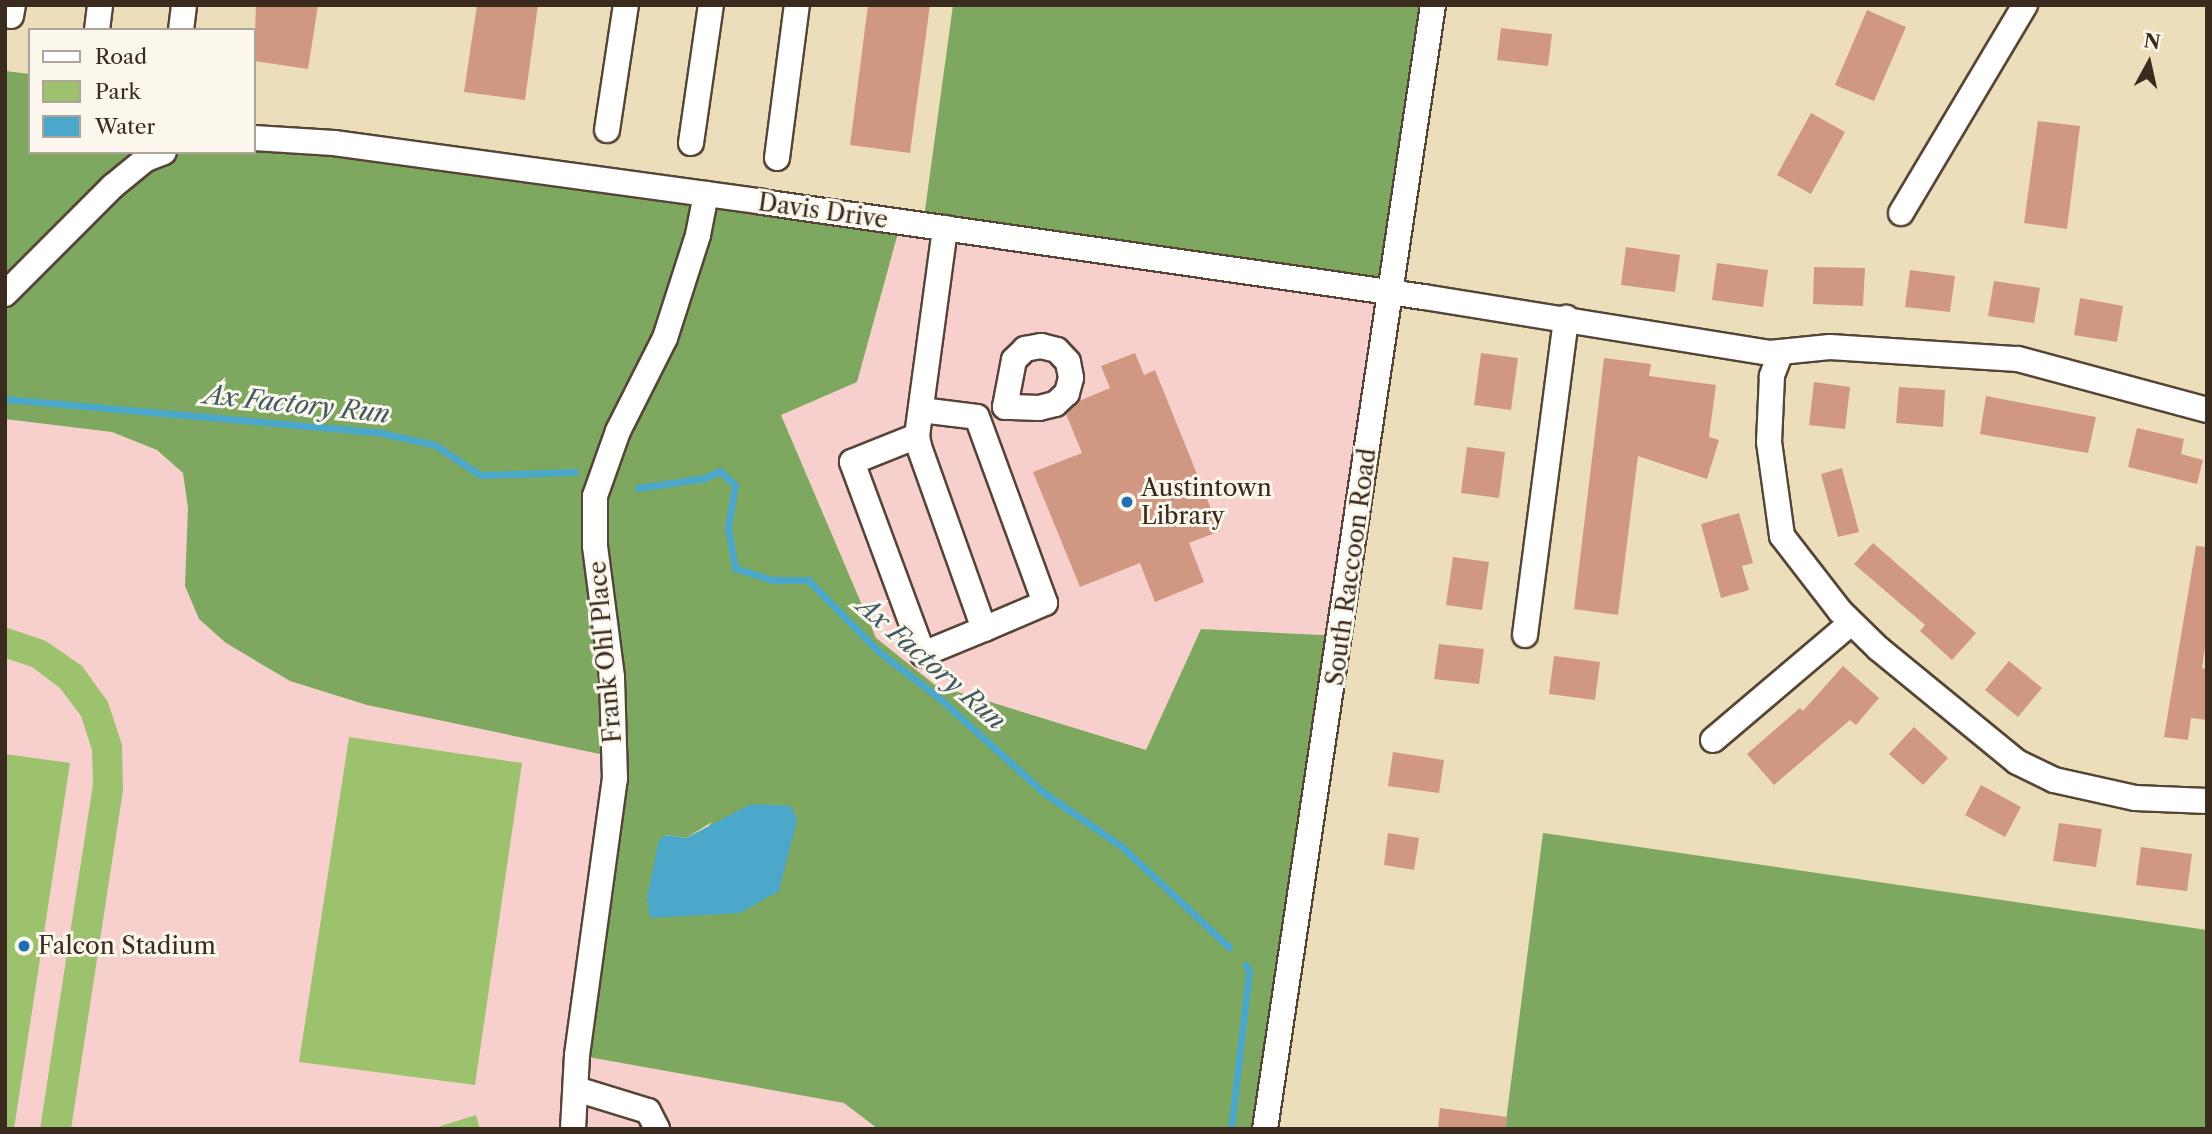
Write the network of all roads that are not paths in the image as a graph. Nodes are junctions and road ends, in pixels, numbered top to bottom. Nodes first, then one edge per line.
1 (100, 5) edge
2 (184, 5) edge
3 (626, 5) edge
4 (711, 5) edge
5 (797, 5) edge
6 (2025, 5) edge
7 (1430, 6) edge
8 (97, 28) edge
9 (181, 28) edge
10 (607, 130) dead end
11 (256, 138) edge
12 (691, 143) dead end
13 (159, 154) edge
14 (777, 158) dead end
15 (706, 194) junction
16 (1901, 212) dead end
17 (944, 228) junction
18 (1391, 293) junction
19 (5, 294) edge
20 (1566, 318) junction
21 (1781, 352) junction
22 (1005, 407) dead end
23 (921, 410) junction
24 (2207, 410) edge
25 (976, 417) junction
26 (917, 436) junction
27 (1851, 623) junction
28 (984, 629) junction
29 (1525, 635) dead end
30 (1713, 740) dead end
31 (2207, 801) edge
32 (576, 1089) junction
33 (653, 1120) edge
34 (573, 1129) edge
35 (680, 1129) edge
36 (1265, 1129) edge

1 - 8 street
2 - 9 street
3 - 10 street
4 - 12 street
5 - 14 street
6 - 16 street
7 - 18 street, South Raccoon Road
11 - 15 street, Davis Drive
13 - 19 street
15 - 17 street, Davis Drive
15 - 32 street, Frank Ohl Place
17 - 18 street, Davis Drive
17 - 23 street
18 - 20 street, Davis Drive
18 - 36 street, South Raccoon Road
20 - 21 street, Davis Drive
20 - 29 street
21 - 24 street, Davis Drive
21 - 27 street
22 - 25 street
23 - 25 street
23 - 26 street
25 - 28 street
26 - 28 street
26 - 28 street
27 - 30 street
27 - 31 street
32 - 33 street
32 - 34 street, Frank Ohl Place
33 - 35 street

